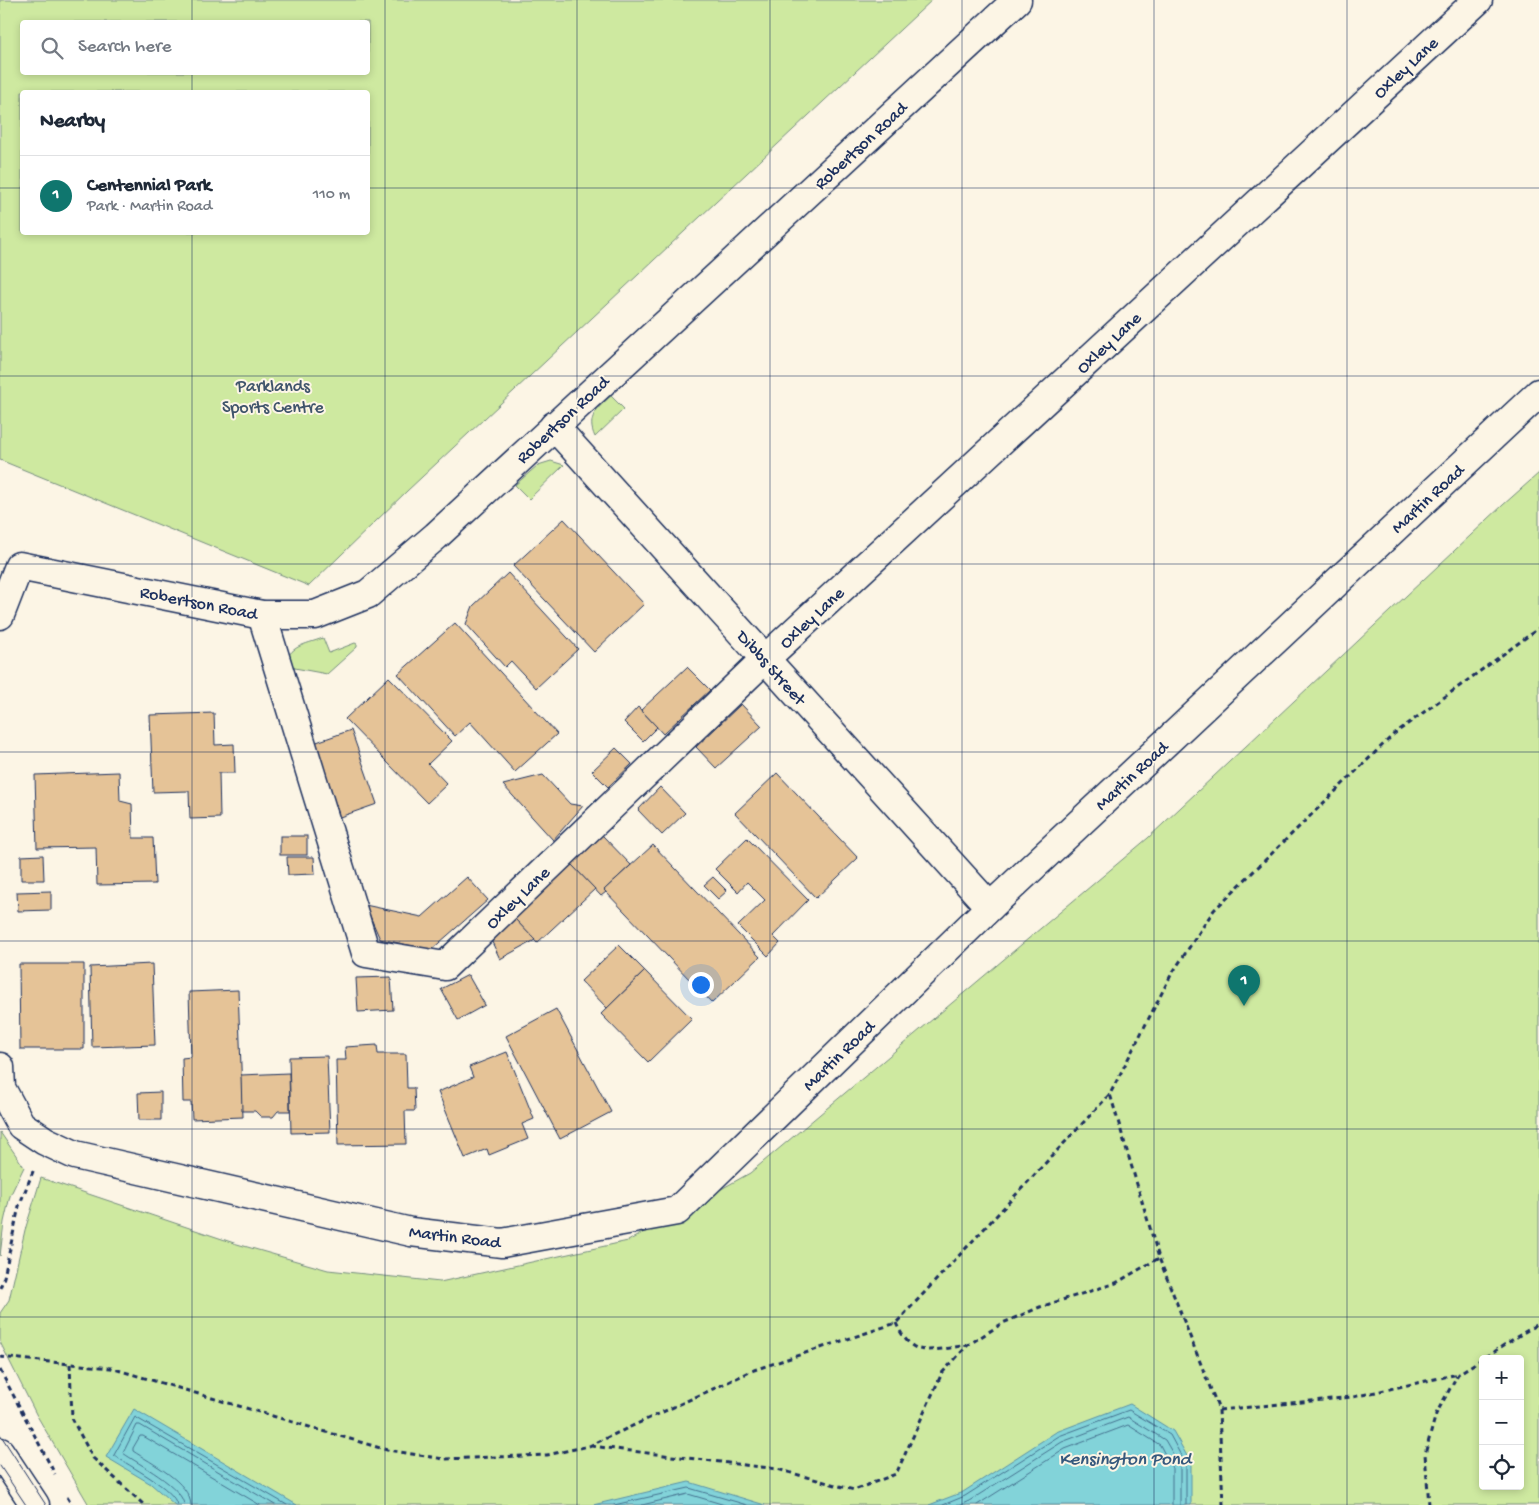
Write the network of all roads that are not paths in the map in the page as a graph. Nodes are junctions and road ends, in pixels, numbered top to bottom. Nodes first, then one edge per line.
1 (1017, 0) edge
2 (1478, 0) edge
3 (1539, 393) edge
4 (554, 426) junction
5 (0, 615) edge
6 (262, 615) junction
7 (765, 659) junction
8 (990, 907) junction
9 (0, 1066) edge
10 (0, 1452) edge
11 (35, 1505) edge

1 - 4 street, Robertson Road
2 - 7 street, Oxley Lane
3 - 8 street, Martin Road
4 - 6 street, Robertson Road
4 - 7 street, Dibbs Street
5 - 6 street, Robertson Road
6 - 7 street, Oxley Lane
7 - 8 street, Dibbs Street
8 - 9 street, Martin Road
10 - 11 street

